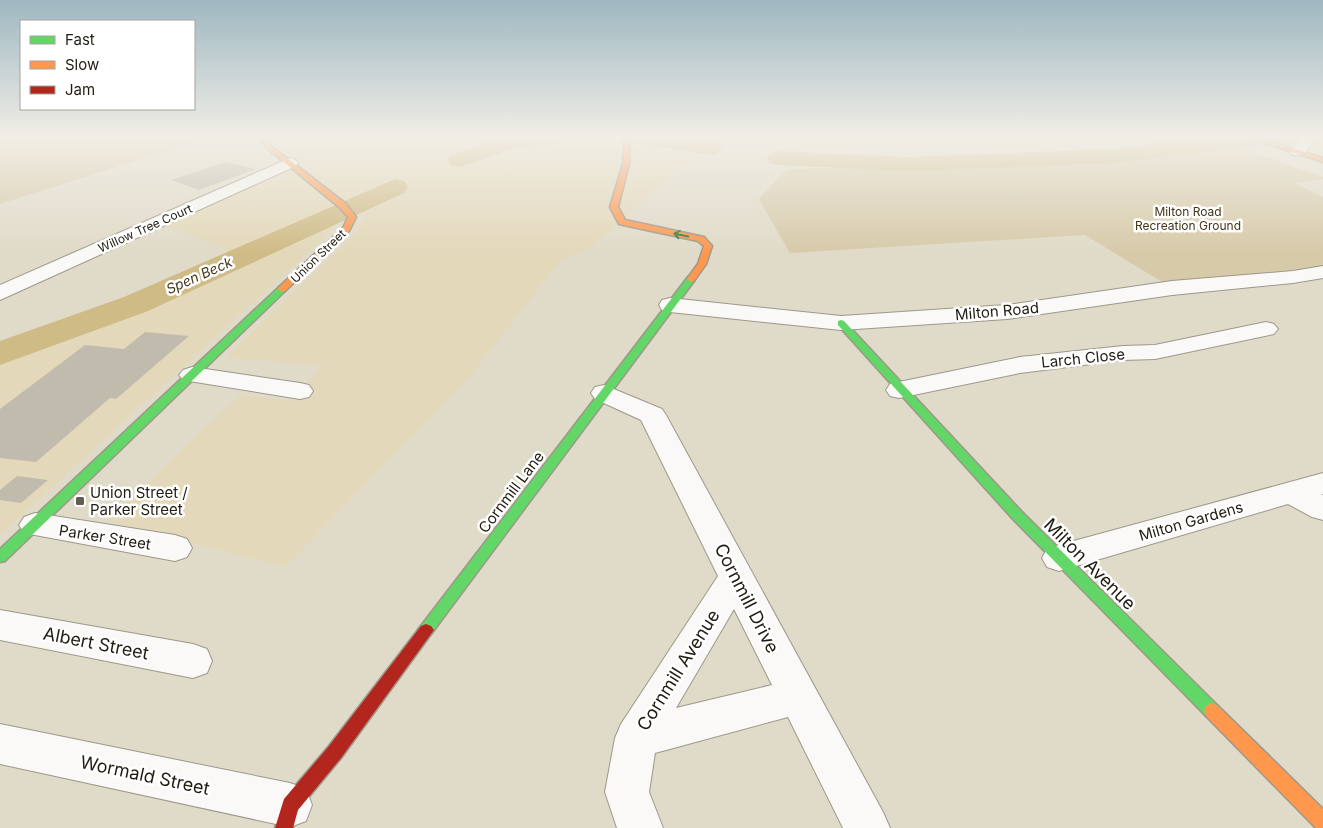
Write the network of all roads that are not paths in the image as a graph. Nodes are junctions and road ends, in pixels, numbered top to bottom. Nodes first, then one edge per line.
1 (262, 176) edge
2 (305, 176) edge
3 (622, 176) edge
4 (1323, 272) edge
5 (0, 292) edge
6 (670, 304) junction
7 (841, 323) junction
8 (1266, 329) dead end
9 (192, 375) junction
10 (899, 390) junction
11 (300, 391) dead end
12 (604, 393) junction
13 (1323, 483) edge
14 (1293, 493) junction
15 (1323, 509) edge
16 (34, 525) junction
17 (175, 548) dead end
18 (0, 558) edge
19 (1059, 558) junction
20 (736, 576) junction
21 (0, 625) edge
22 (193, 661) dead end
23 (798, 696) junction
24 (636, 738) junction
25 (0, 744) edge
26 (287, 817) edge
27 (1323, 822) edge
28 (640, 828) edge
29 (867, 828) edge

1 - 5 street, Willow Tree Court
2 - 9 street, Union Street
6 -> 3 street, Cornmill Lane
4 - 7 street, Milton Road
6 - 7 street, Milton Road
6 - 12 street, Cornmill Lane
7 - 10 street, Milton Avenue
8 - 10 street, Larch Close
9 - 11 street
9 - 16 street, Union Street
10 - 19 street, Milton Avenue
12 - 20 street, Cornmill Drive
12 - 26 street, Cornmill Lane
13 - 14 street, Milton Gardens
14 - 15 street
14 - 19 street, Milton Gardens
16 - 17 street, Parker Street
16 - 18 street, Union Street
19 - 27 street, Milton Avenue
20 - 23 street, Cornmill Drive
20 - 24 street, Cornmill Avenue
21 - 22 street, Albert Street
23 - 24 street, Cornmill Avenue
23 - 29 street, Cornmill Drive
24 - 28 street, Cornmill Avenue
25 - 26 street, Wormald Street

